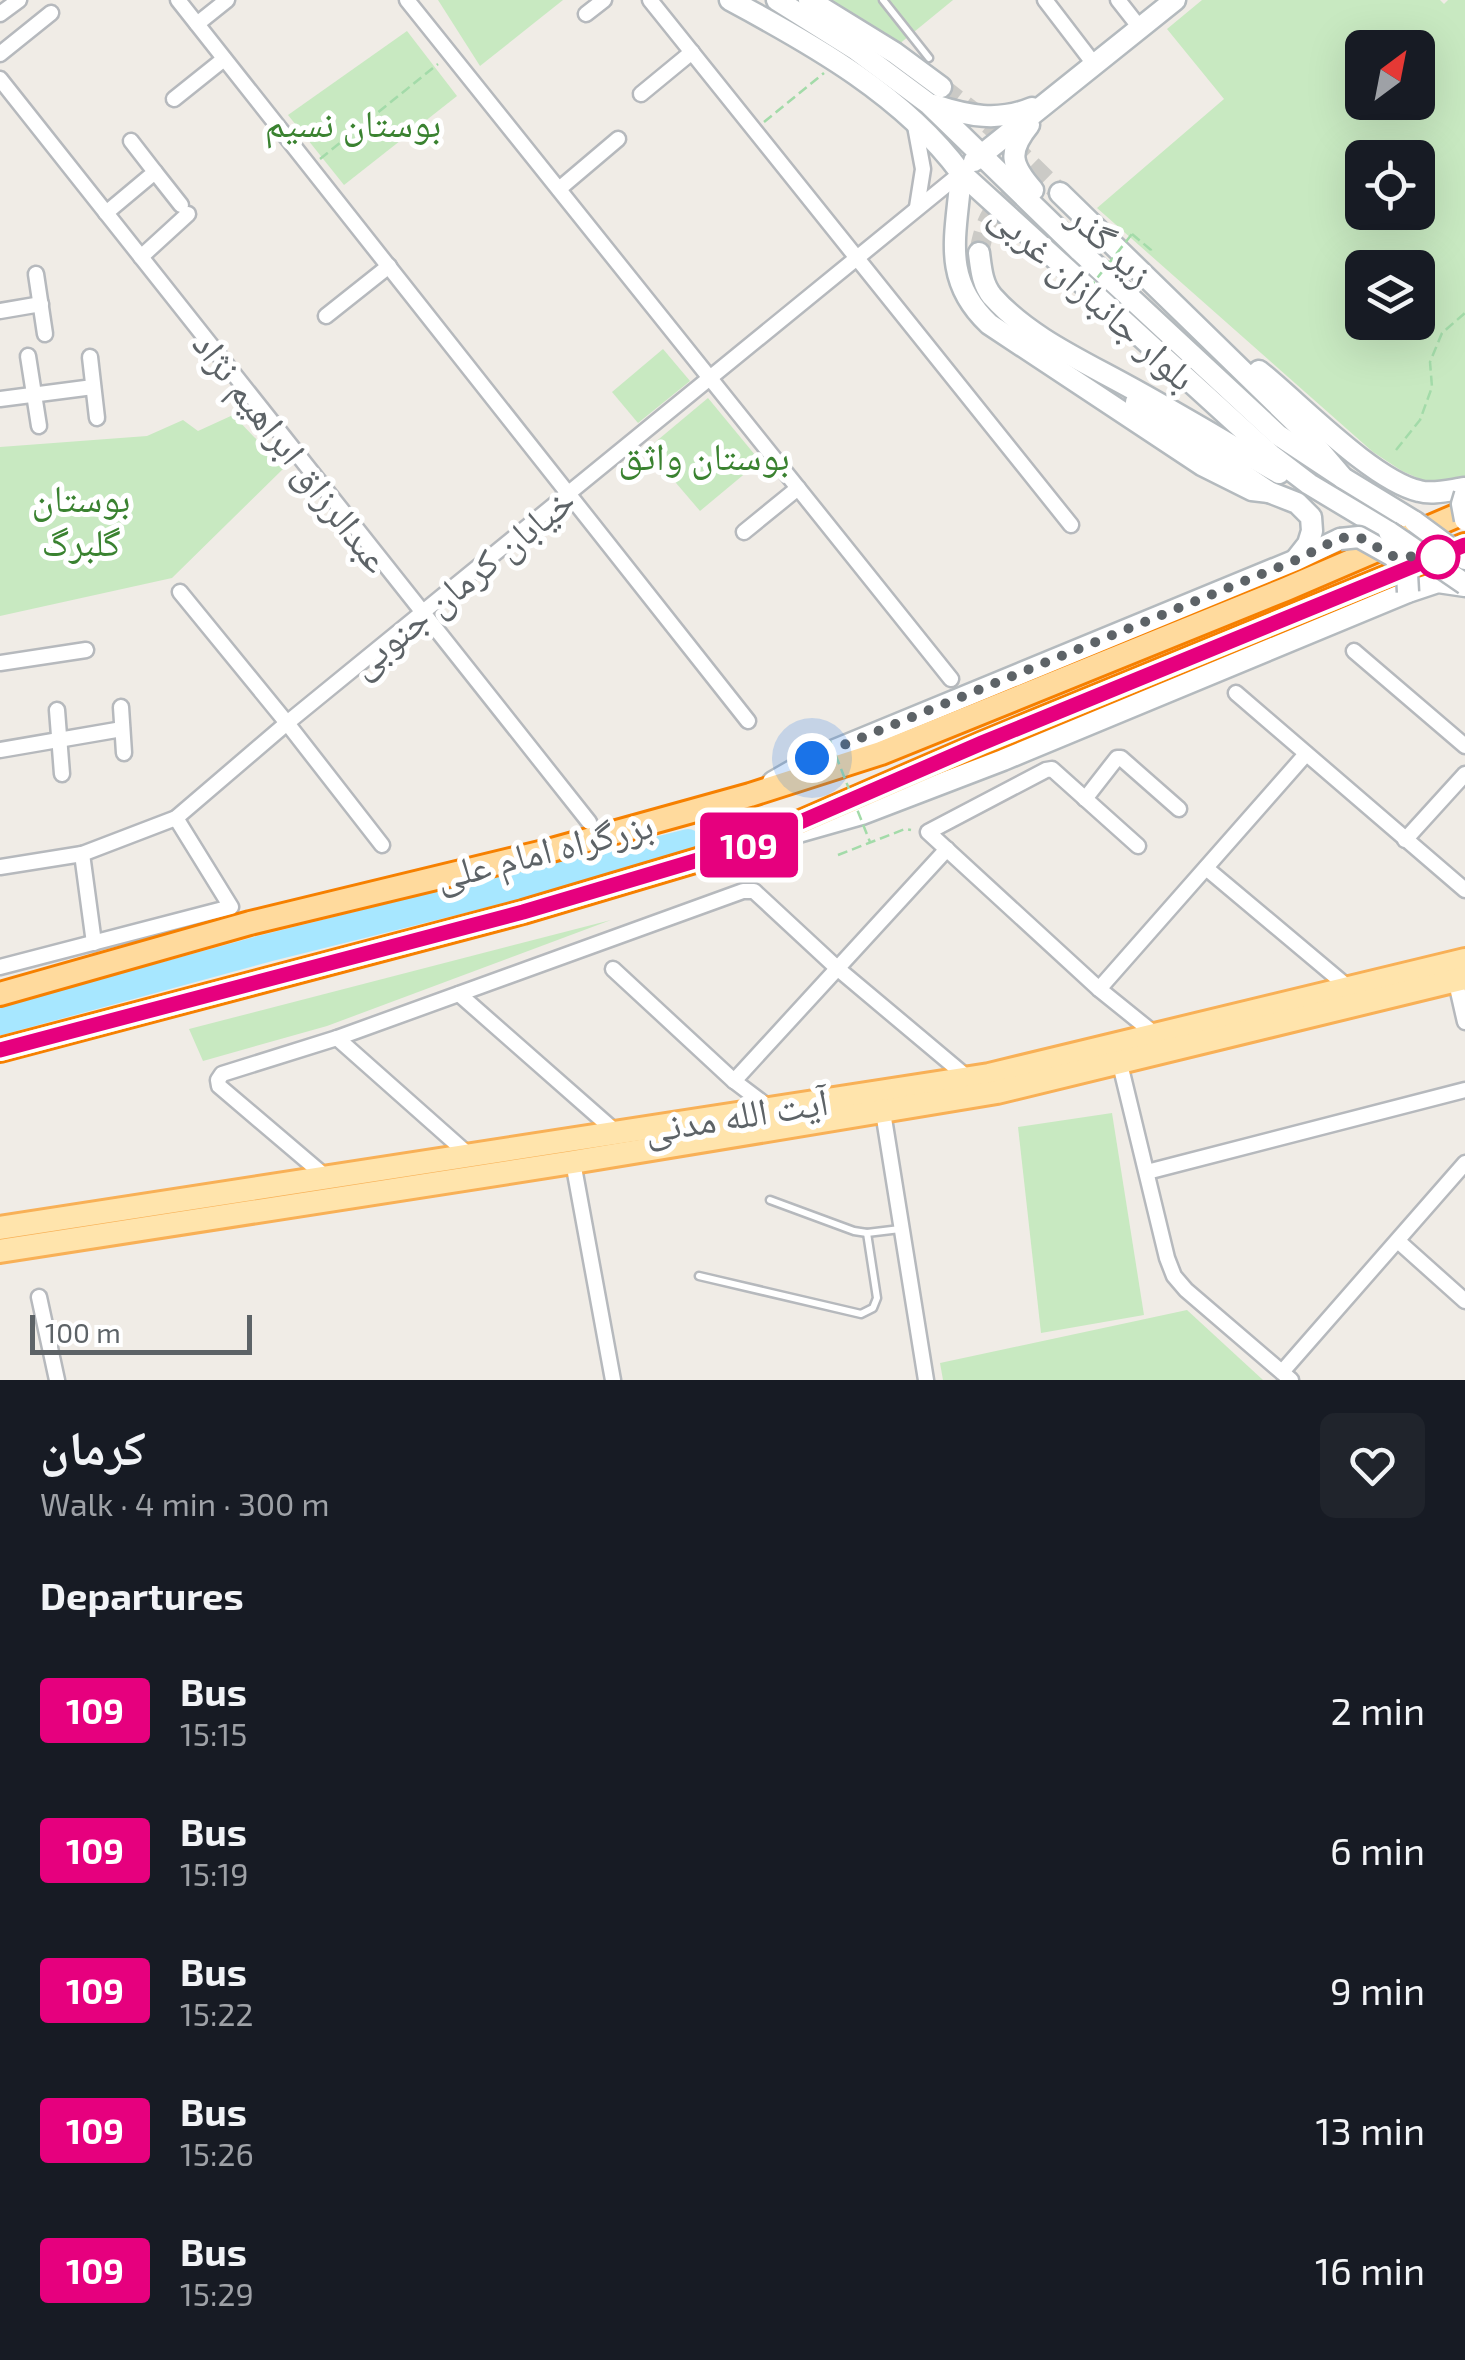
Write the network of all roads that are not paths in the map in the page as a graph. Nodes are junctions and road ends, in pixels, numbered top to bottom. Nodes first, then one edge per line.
1 (18, 0) edge
2 (178, 0) edge
3 (227, 0) edge
4 (407, 0) edge
5 (604, 0) edge
6 (650, 0) edge
7 (730, 0) edge
8 (777, 0) edge
9 (809, 0) edge
10 (883, 0) edge
11 (1044, 0) edge
12 (1118, 0) edge
13 (1175, 0) edge
14 (0, 14) edge
15 (50, 14) dead end
16 (586, 14) dead end
17 (197, 24) junction
18 (1140, 28) junction
19 (692, 52) junction
20 (0, 54) edge
21 (929, 58) dead end
22 (224, 59) junction
23 (1094, 64) junction
24 (0, 79) edge
25 (641, 94) dead end
26 (935, 95) junction
27 (174, 100) dead end
28 (1048, 102) junction
29 (914, 120) junction
30 (618, 139) dead end
31 (131, 141) dead end
32 (982, 154) junction
33 (156, 172) junction
34 (961, 173) junction
35 (559, 189) junction
36 (1060, 194) tunnel mouth
37 (917, 207) junction
38 (106, 213) junction
39 (1080, 251) junction
40 (979, 253) tunnel mouth
41 (141, 257) junction
42 (856, 258) junction
43 (389, 266) junction
44 (36, 274) dead end
45 (40, 304) junction
46 (0, 310) edge
47 (326, 316) dead end
48 (45, 334) dead end
49 (1207, 337) junction
50 (28, 356) dead end
51 (90, 357) dead end
52 (711, 379) junction
53 (1122, 382) junction
54 (93, 387) junction
55 (34, 394) junction
56 (0, 399) edge
57 (97, 418) dead end
58 (39, 426) dead end
59 (1343, 478) junction
60 (1309, 484) junction
61 (798, 488) junction
62 (1465, 491) edge
63 (1270, 492) junction
64 (570, 494) junction
65 (1465, 512) edge
66 (1465, 520) edge
67 (1071, 525) dead end
68 (744, 532) dead end
69 (1465, 546) edge
70 (1465, 559) edge
71 (1296, 560) junction
72 (1465, 585) edge
73 (180, 592) dead end
74 (1408, 592) junction
75 (422, 614) junction
76 (86, 650) dead end
77 (1354, 651) dead end
78 (0, 663) edge
79 (950, 680) dead end
80 (1236, 693) dead end
81 (120, 707) dead end
82 (57, 710) dead end
83 (748, 722) dead end
84 (287, 723) junction
85 (122, 729) junction
86 (60, 740) junction
87 (1465, 746) edge
88 (0, 750) edge
89 (124, 753) dead end
90 (1306, 754) junction
91 (62, 774) dead end
92 (1465, 774) edge
93 (750, 796) junction
94 (1085, 799) junction
95 (1179, 809) dead end
96 (176, 818) junction
97 (588, 822) dead end
98 (1405, 840) junction
99 (382, 846) dead end
100 (745, 846) junction
101 (1138, 846) dead end
102 (947, 849) junction
103 (82, 854) junction
104 (0, 867) edge
105 (1206, 868) junction
106 (1465, 890) edge
107 (94, 944) junction
108 (0, 967) edge
109 (838, 968) junction
110 (613, 969) dead end
111 (1459, 970) edge
112 (1349, 988) junction
113 (1098, 989) junction
114 (0, 994) edge
115 (459, 994) junction
116 (1465, 1022) edge
117 (1156, 1034) junction
118 (337, 1038) junction
119 (0, 1050) edge
120 (1120, 1064) junction
121 (968, 1078) junction
122 (734, 1081) junction
123 (1465, 1090) edge
124 (882, 1102) junction
125 (771, 1109) junction
126 (617, 1133) junction
127 (470, 1156) junction
128 (572, 1162) junction
129 (1465, 1163) edge
130 (1147, 1172) junction
131 (327, 1178) junction
132 (770, 1200) dead end
133 (0, 1228) edge
134 (901, 1229) junction
135 (867, 1233) junction
136 (1398, 1241) junction
137 (0, 1251) edge
138 (699, 1276) dead end
139 (38, 1296) dead end
140 (1465, 1300) edge
141 (1286, 1376) edge
142 (57, 1380) edge
143 (613, 1380) edge
144 (926, 1380) edge

1 - 14 street
2 - 17 street
3 - 17 street
4 - 35 street
5 - 16 street
6 - 19 street
7 - 29 main road, بلوار جانبازان غربی
8 - 26 main road, بلوار جانبازان غربی
9 - 26 main road
10 - 21 lane
11 - 23 street
12 - 18 street
13 - 18 main road
15 - 20 street
17 - 22 street
18 - 23 main road
19 - 25 street
19 - 42 street
22 - 27 street
22 - 43 street
23 - 28 main road
24 - 38 street, عبدالرزاق ابراهیم نژاد
26 - 28 main road
26 - 32 main road, بلوار جانبازان غربی
28 - 32 main road, خیابان کرمان جنوبی
28 - 39 main road
29 - 34 main road, بلوار جانبازان غربی
29 - 37 street
30 - 35 street
31 - 33 street
32 - 34 main road, خیابان کرمان جنوبی
32 - 39 main road, بلوار جانبازان غربی
33 - 38 street
33 - 41 street
34 - 37 street, خیابان کرمان جنوبی
34 - 60 main road, بلوار جانبازان غربی
34 - 63 main road
35 - 52 street
36 - 49 main road, زیر گذر
37 - 42 street, خیابان کرمان جنوبی
38 - 41 street, عبدالرزاق ابراهیم نژاد
39 - 59 main road, بلوار جانبازان غربی
40 - 53 main road
41 - 75 street, عبدالرزاق ابراهیم نژاد
42 - 52 street, خیابان کرمان جنوبی
42 - 67 street
43 - 47 street
43 - 64 street
44 - 45 street
45 - 46 street
45 - 48 street
49 - 59 main road, بلوار جانبازان غربی
49 - 62 main road
50 - 55 street
51 - 54 street
52 - 61 street
52 - 64 street, خیابان کرمان جنوبی
53 - 60 main road
53 - 63 main road
54 - 55 street
54 - 57 street
55 - 56 street
55 - 58 street
59 - 70 main road, بلوار جانبازان غربی, bridge
60 - 72 main road, بلوار جانبازان غربی, bridge
61 - 68 street
61 - 79 street
62 - 66 main road, bridge
63 - 71 main road
64 - 75 street, خیابان کرمان جنوبی
64 - 83 street
65 - 93 highway, بزرگراه امام علی
69 - 100 highway, بزرگراه امام علی
71 - 74 main road, bridge
71 - 93 main road
72 - 74 main road
73 - 84 street
74 - 100 main road
75 - 84 street, خیابان کرمان جنوبی
75 - 97 street, عبدالرزاق ابراهیم نژاد
76 - 78 street
77 - 87 street
80 - 90 street
81 - 85 street
82 - 86 street
84 - 96 street, خیابان کرمان جنوبی
84 - 99 street
85 - 86 street
85 - 89 street
86 - 88 street
86 - 91 street
90 - 98 street
90 - 105 street
92 - 98 street
93 - 114 highway, بزرگراه امام علی
94 - 95 street
94 - 101 street
94 - 102 street
96 - 103 street, خیابان کرمان جنوبی
96 - 107 street
98 - 106 street
100 - 119 highway, بزرگراه امام علی
102 - 109 street
102 - 113 street
103 - 104 street, خیابان کرمان جنوبی
103 - 107 street
105 - 112 street
105 - 113 street
107 - 108 street
109 - 115 street
109 - 121 street
109 - 122 street
110 - 122 street
111 - 112 main road, آیت الله مدنی
111 - 116 street
111 - 120 main road, آیت الله مدنی
112 - 117 main road, آیت الله مدنی
113 - 117 street
115 - 118 street
115 - 126 street
117 - 121 main road, آیت الله مدنی
118 - 127 street
118 - 131 street
120 - 124 main road, آیت الله مدنی
120 - 130 street
121 - 124 main road, آیت الله مدنی
122 - 125 street
123 - 130 street
124 - 125 main road, آیت الله مدنی
124 - 128 main road
124 - 134 street
125 - 126 main road, آیت الله مدنی
126 - 127 main road, آیت الله مدنی
127 - 131 main road, آیت الله مدنی
128 - 137 main road
128 - 143 street
129 - 136 street
130 - 141 street
131 - 133 main road, آیت الله مدنی
132 - 135 lane
134 - 135 lane
134 - 144 street
135 - 138 lane
136 - 140 street
136 - 141 street
139 - 142 street

